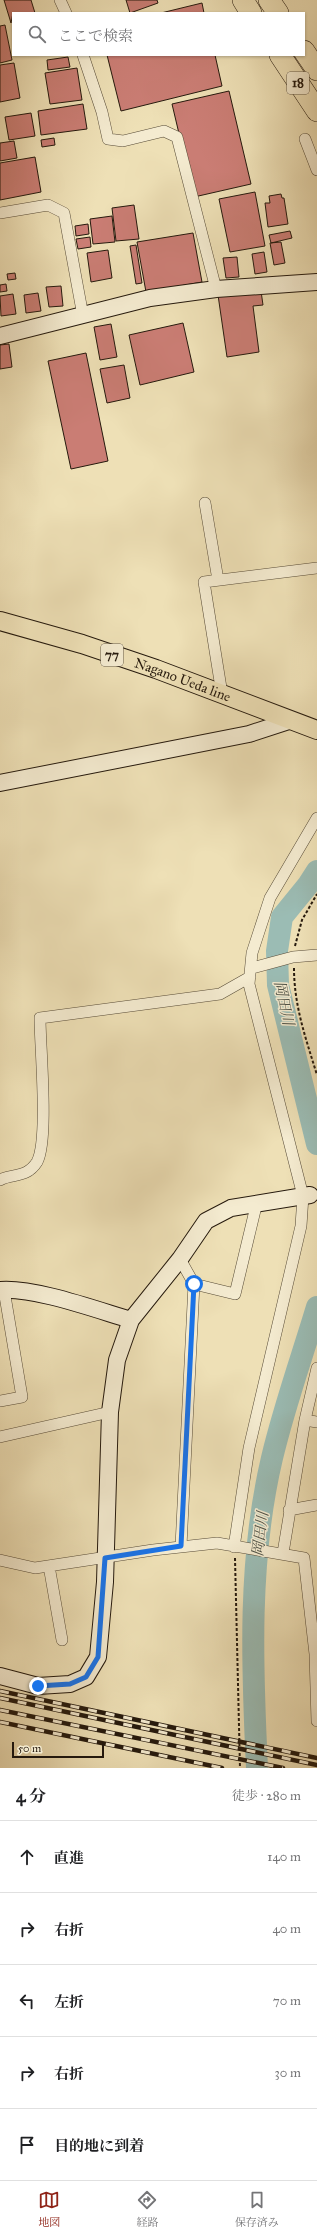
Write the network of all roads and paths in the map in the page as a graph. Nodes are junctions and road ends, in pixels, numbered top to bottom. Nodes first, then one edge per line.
1 (60, 0) edge
2 (243, 0) edge
3 (269, 0) edge
4 (66, 12) edge
5 (250, 12) edge
6 (277, 12) edge
7 (305, 52) edge
8 (83, 56) edge
9 (281, 56) edge
10 (317, 70) edge
11 (317, 110) edge
12 (306, 140) dead end
13 (317, 170) edge
14 (0, 213) edge
15 (317, 282) edge
16 (216, 289) junction
17 (83, 316) junction
18 (0, 336) edge
19 (205, 503) dead end
20 (317, 568) edge
21 (218, 580) junction
22 (0, 621) edge
23 (222, 694) junction
24 (289, 721) junction
25 (317, 730) edge
26 (0, 783) edge
27 (317, 818) edge
28 (317, 894) edge
29 (317, 955) edge
30 (293, 957) junction
31 (251, 973) junction
32 (317, 1075) edge
33 (0, 1180) edge
34 (310, 1194) edge
35 (258, 1202) junction
36 (180, 1259) junction
37 (194, 1284) junction
38 (2, 1290) edge
39 (131, 1320) junction
40 (317, 1368) edge
41 (0, 1401) edge
42 (110, 1412) junction
43 (305, 1420) junction
44 (317, 1422) edge
45 (0, 1437) edge
46 (317, 1505) edge
47 (289, 1510) junction
48 (181, 1546) junction
49 (237, 1548) junction
50 (281, 1553) junction
51 (105, 1558) junction
52 (0, 1560) edge
53 (49, 1566) junction
54 (313, 1591) edge
55 (62, 1640) dead end
56 (0, 1676) edge
57 (317, 1721) edge
58 (240, 1768) edge

1 - 4 street
2 - 5 highway
3 - 6 highway
7 - 10 highway, 18
8 - 16 street
9 - 11 highway, 18
12 - 13 street
14 - 17 street
15 - 16 street
16 - 17 street
17 - 18 street
19 - 21 street
20 - 21 street
21 - 23 street
22 - 23 main road, Nagano Ueda line / 77
23 - 24 main road, Nagano Ueda line / 77
24 - 25 main road, Nagano Ueda line / 77
24 - 26 street
27 - 31 street
28 - 30 path
29 - 30 street
30 - 31 street
30 - 32 path
31 - 33 street
31 - 34 street
34 - 35 street
34 - 49 street
35 - 36 street
35 - 37 street
36 - 37 street
36 - 39 street
37 - 48 street
38 - 39 street
38 - 41 street
39 - 42 street
40 - 43 street
42 - 45 street
42 - 51 street
43 - 44 street
43 - 47 street
46 - 47 street
47 - 50 street
48 - 49 street
48 - 51 street
49 - 50 street
49 - 58 path
50 - 54 street
51 - 53 street
51 - 56 street
52 - 53 street
53 - 55 street
54 - 57 street

